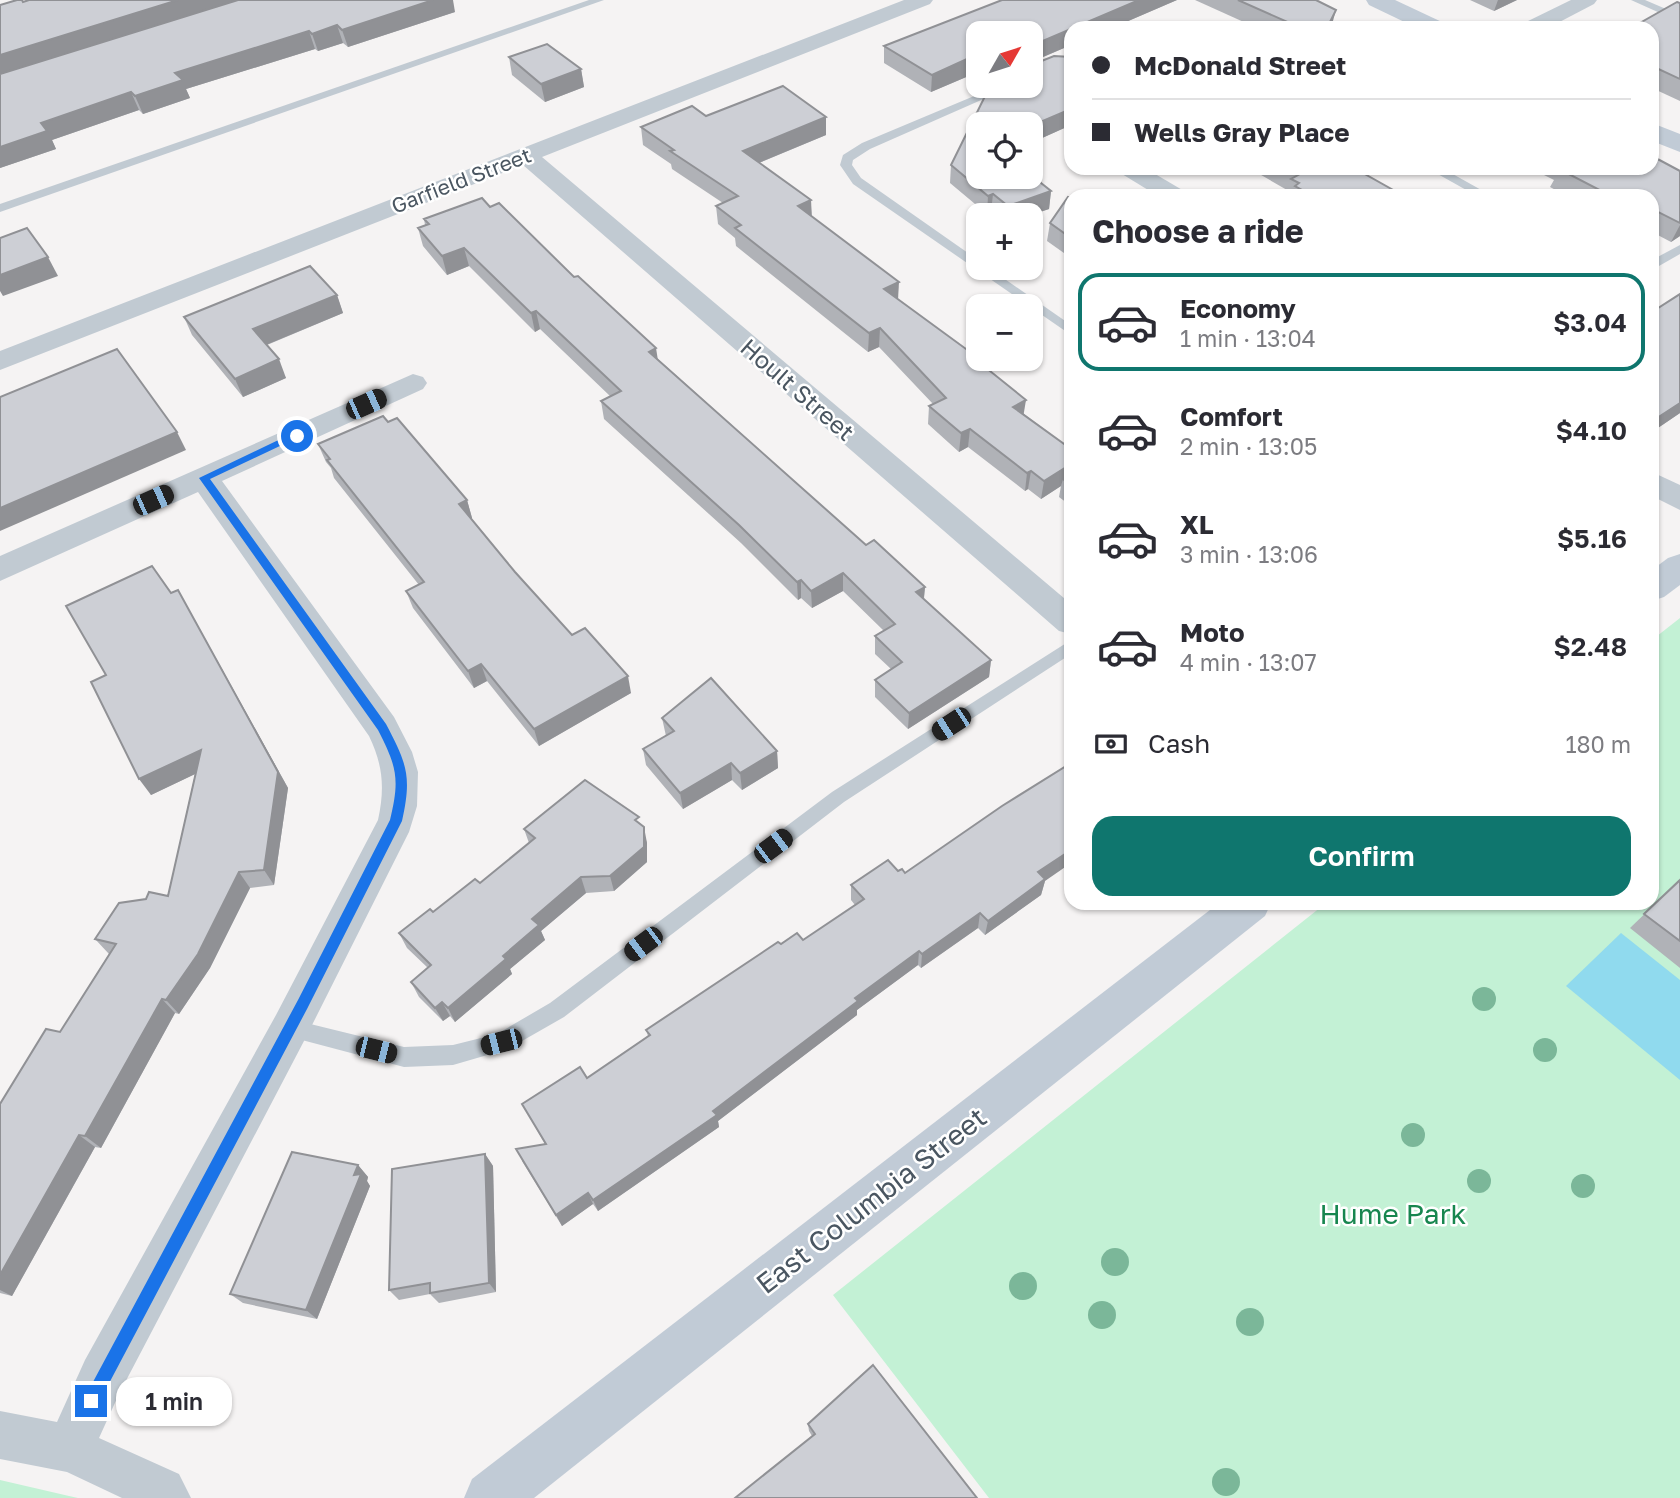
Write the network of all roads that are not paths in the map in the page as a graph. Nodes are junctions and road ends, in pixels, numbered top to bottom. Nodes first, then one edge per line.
1 (599, 0) edge
2 (923, 0) edge
3 (1377, 0) edge
4 (1587, 0) edge
5 (1636, 0) edge
6 (1680, 19) edge
7 (1421, 21) edge
8 (1546, 21) edge
9 (979, 98) edge
10 (1659, 134) edge
11 (1680, 145) edge
12 (525, 155) junction
13 (1140, 175) edge
14 (1446, 175) edge
15 (1163, 189) edge
16 (1473, 189) edge
17 (0, 208) edge
18 (1680, 249) edge
19 (966, 257) edge
20 (1659, 262) edge
21 (998, 280) edge
22 (1064, 326) edge
23 (0, 361) edge
24 (413, 383) dead end
25 (204, 478) junction
26 (1659, 486) edge
27 (1680, 499) edge
28 (1680, 567) edge
29 (0, 569) edge
30 (1659, 584) edge
31 (1064, 616) edge
32 (1064, 651) edge
33 (1241, 910) edge
34 (290, 1028) junction
35 (0, 1434) edge
36 (70, 1449) junction
37 (166, 1498) edge
38 (491, 1498) edge

1 - 17 lane
2 - 12 street, Garfield Street
3 - 7 main road
4 - 8 street
5 - 6 lane
9 - 19 lane
10 - 11 main road
12 - 23 street, Garfield Street
12 - 31 street, Hoult Street
13 - 15 street
14 - 16 lane
18 - 20 lane
21 - 22 lane
24 - 25 street
25 - 29 street
25 - 34 street
26 - 27 street
28 - 30 main road
32 - 34 lane
33 - 38 main road, East Columbia Street
34 - 36 street
35 - 36 street
36 - 37 street

